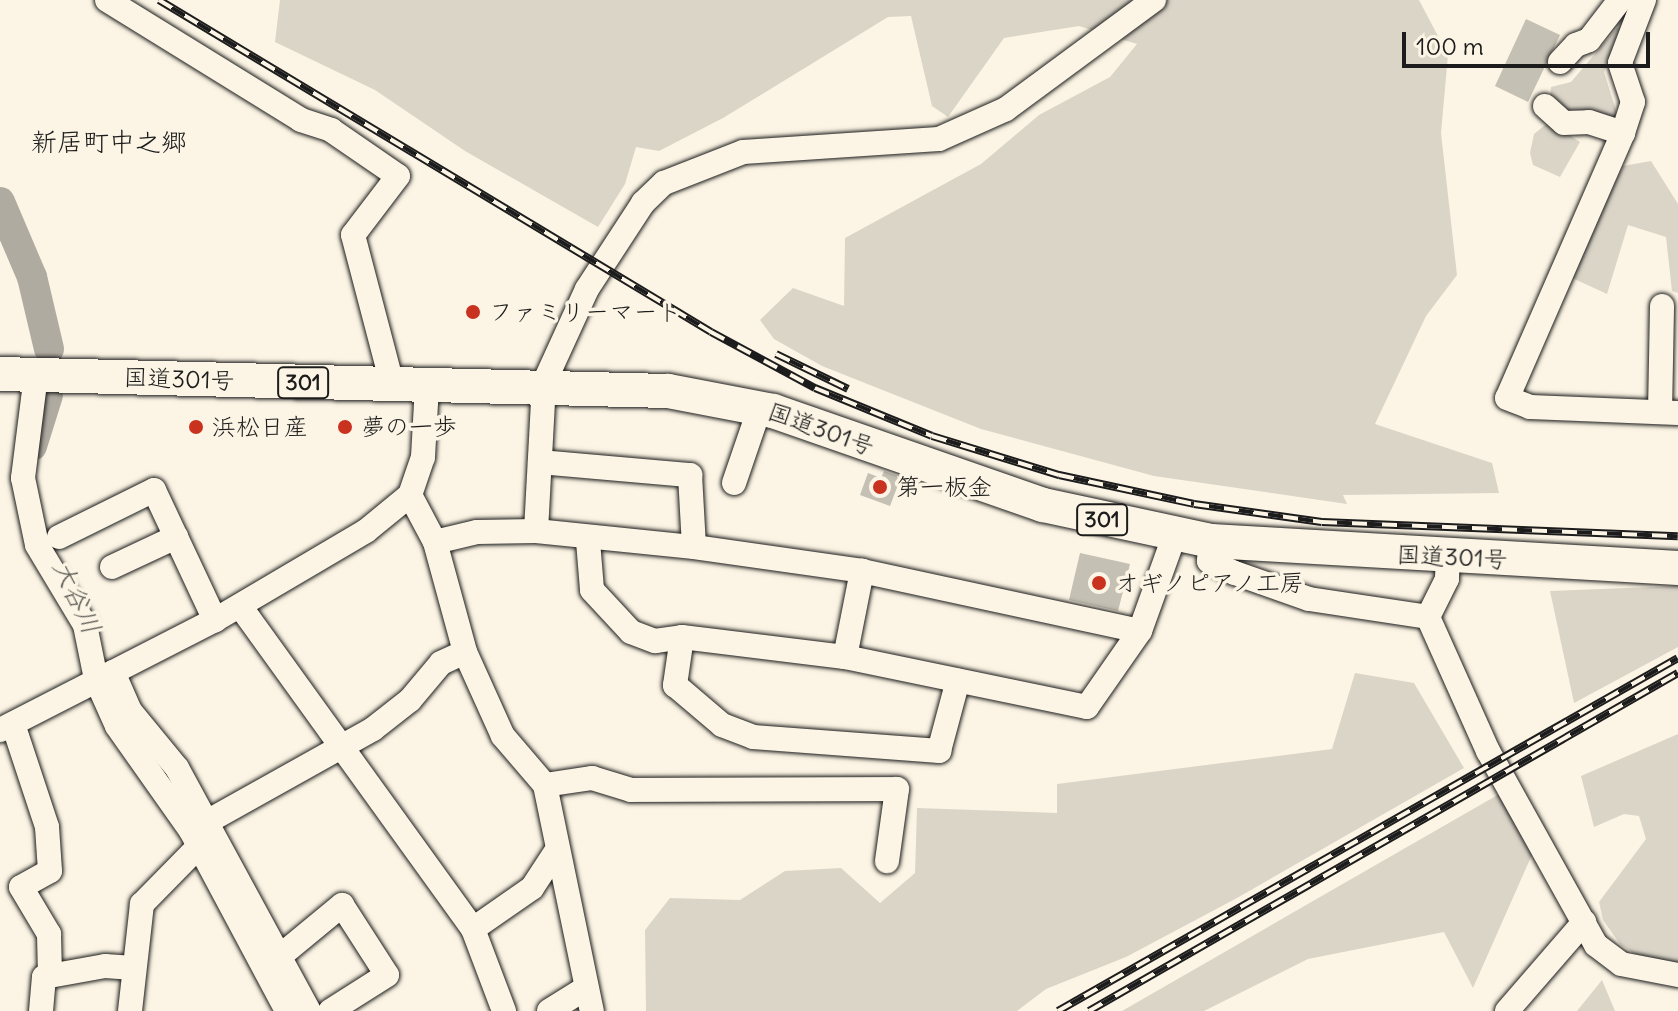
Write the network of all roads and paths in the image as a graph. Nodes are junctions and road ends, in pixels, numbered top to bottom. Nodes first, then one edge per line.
1 (107, 0) edge
2 (1154, 0) edge
3 (1620, 0) edge
4 (1644, 0) edge
5 (1560, 62) dead end
6 (1545, 106) dead end
7 (1623, 133) junction
8 (1662, 306) dead end
9 (1670, 339) edge
10 (0, 374) edge
11 (47, 375) junction
12 (544, 383) junction
13 (392, 384) junction
14 (427, 385) junction
15 (760, 407) junction
16 (1669, 413) edge
17 (540, 462) junction
18 (734, 483) dead end
19 (410, 495) junction
20 (536, 531) junction
21 (1175, 534) junction
22 (59, 537) dead end
23 (176, 537) junction
24 (588, 541) junction
25 (1211, 541) junction
26 (435, 542) junction
27 (694, 547) junction
28 (1448, 558) junction
29 (112, 567) dead end
30 (1678, 568) edge
31 (862, 571) junction
32 (240, 606) junction
33 (1428, 617) junction
34 (215, 620) junction
35 (1140, 631) junction
36 (682, 637) junction
37 (465, 652) junction
38 (845, 657) junction
39 (105, 676) junction
40 (958, 680) junction
41 (7, 728) edge
42 (341, 749) junction
43 (545, 785) junction
44 (199, 833) junction
45 (557, 850) junction
46 (887, 861) dead end
47 (1584, 922) junction
48 (473, 929) junction
49 (279, 957) junction
50 (134, 968) junction
51 (1678, 975) edge
52 (50, 976) junction
53 (589, 999) edge
54 (41, 1011) edge
55 (130, 1011) edge
56 (287, 1011) edge
57 (309, 1011) edge
58 (330, 1011) edge
59 (504, 1011) edge
60 (549, 1011) edge
61 (1507, 1011) edge

1 - 13 street
2 - 12 street
3 - 5 street
4 - 7 street
6 - 7 street
7 - 16 street
8 - 9 street
9 - 16 street
10 - 11 highway, 国道301号 / 301
11 - 13 highway, 国道301号 / 301
11 - 39 street
12 - 14 highway, 国道301号 / 301
12 - 15 highway, 国道301号 / 301
12 - 17 street
13 - 14 highway, 国道301号 / 301
14 - 19 street
15 - 18 street
15 - 21 highway, 国道301号 / 301
17 - 20 street
17 - 27 street
19 - 26 street
19 - 32 street
20 - 24 street
20 - 26 street
21 - 25 highway, 国道301号 / 301
21 - 35 street
22 - 23 street
23 - 29 street
23 - 34 street
24 - 27 street
24 - 36 street
25 - 28 highway, 国道301号 / 301
25 - 33 street
26 - 37 street
27 - 31 street
28 - 30 highway, 国道301号 / 301
28 - 33 street
31 - 35 street
31 - 38 street
32 - 34 street
32 - 42 street
33 - 47 street
34 - 39 street
35 - 40 street
36 - 38 street
36 - 40 street
37 - 42 street
37 - 43 street
38 - 40 street
39 - 41 street
39 - 44 street
41 - 52 street
42 - 44 street
42 - 48 street
43 - 45 street
43 - 46 street
44 - 49 street
44 - 50 street
44 - 56 street
45 - 48 street
45 - 53 street
47 - 51 street
47 - 61 street
48 - 59 street
49 - 57 street
49 - 58 street
50 - 52 street
50 - 55 street
52 - 54 street
53 - 60 street

